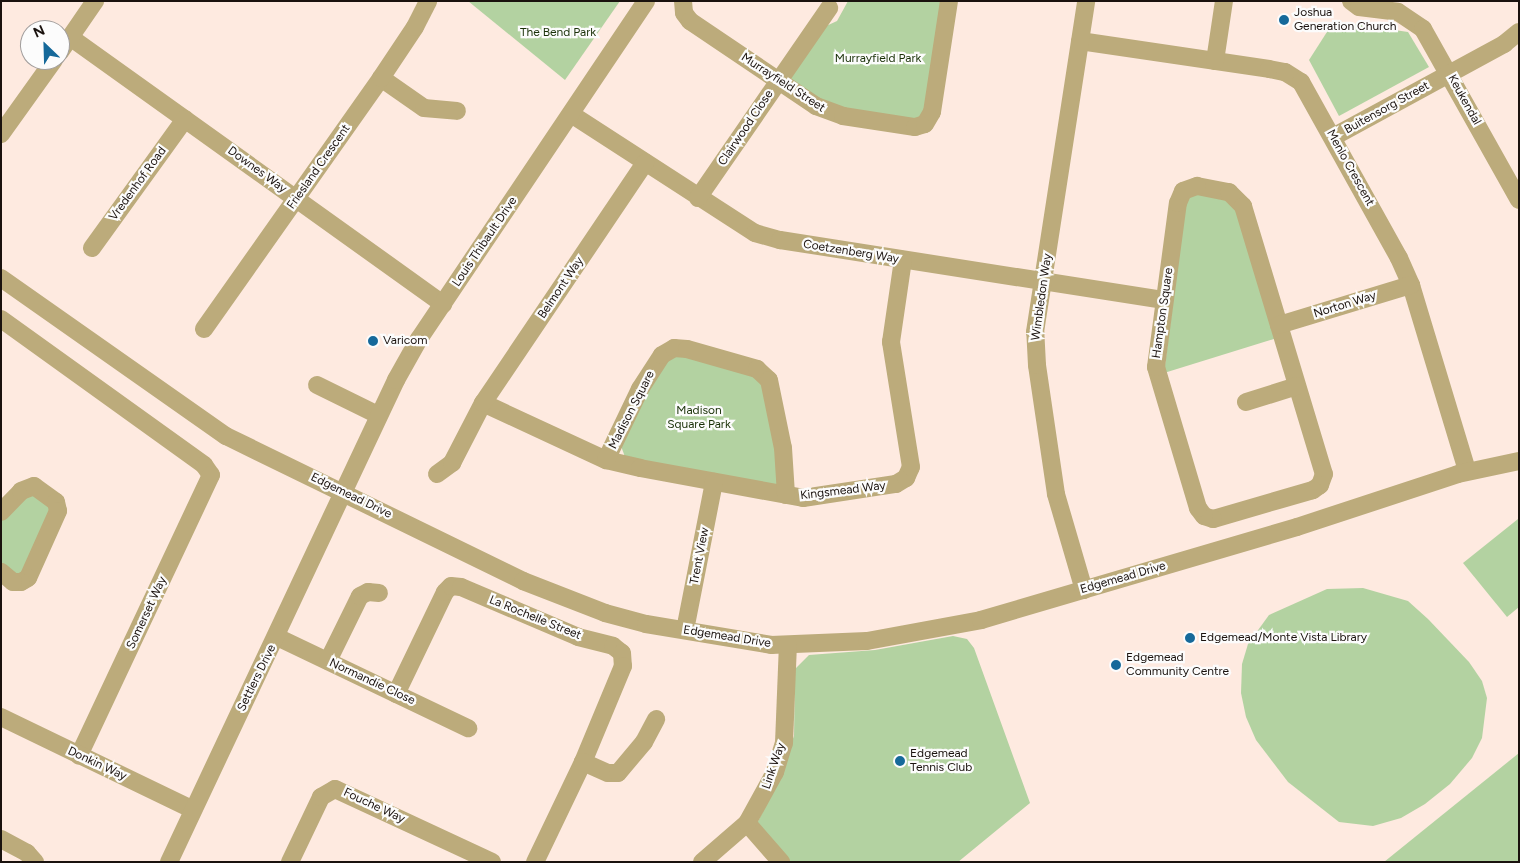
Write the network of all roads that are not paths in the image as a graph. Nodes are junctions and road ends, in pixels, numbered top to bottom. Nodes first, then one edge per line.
1 (95, 1) edge
2 (428, 1) edge
3 (646, 1) edge
4 (949, 1) edge
5 (1086, 1) edge
6 (1224, 1) edge
7 (1351, 1) edge
8 (683, 3) edge
9 (1398, 7) edge
10 (829, 8) dead end
11 (1519, 32) edge
12 (70, 37) joint
13 (1080, 41) junction
14 (1215, 61) junction
15 (47, 70) edge
16 (1450, 74) junction
17 (381, 78) junction
18 (778, 81) junction
19 (457, 111) dead end
20 (571, 114) junction
21 (184, 119) junction
22 (1, 134) edge
23 (1333, 137) junction
24 (645, 163) junction
25 (698, 198) junction
26 (297, 199) junction
27 (1519, 200) edge
28 (92, 248) dead end
29 (903, 260) junction
30 (1, 278) edge
31 (1043, 281) junction
32 (1411, 285) junction
33 (1164, 300) junction
34 (443, 304) junction
35 (3, 323) edge
36 (1279, 325) junction
37 (204, 330) dead end
38 (317, 386) dead end
39 (1297, 386) junction
40 (1246, 402) dead end
41 (480, 408) junction
42 (378, 415) junction
43 (606, 460) junction
44 (1519, 461) edge
45 (1467, 471) junction
46 (437, 474) dead end
47 (714, 482) junction
48 (344, 493) junction
49 (786, 494) junction
50 (1, 512) edge
51 (1, 572) edge
52 (1084, 590) junction
53 (379, 593) dead end
54 (685, 630) junction
55 (277, 637) junction
56 (788, 644) junction
57 (328, 661) junction
58 (396, 694) junction
59 (1, 717) edge
60 (656, 719) dead end
61 (468, 728) dead end
62 (79, 755) junction
63 (583, 762) junction
64 (193, 810) junction
65 (746, 823) junction
66 (1, 839) edge
67 (484, 860) edge
68 (35, 862) edge
69 (169, 862) edge
70 (290, 862) edge
71 (535, 862) edge
72 (702, 862) edge
73 (781, 862) edge

1 - 12 street
2 - 17 street, Friesland Crescent
3 - 20 street, Louis Thibault Drive
4 - 18 street, Murrayfield Street
5 - 13 street, Wimbledon Way
6 - 14 street
7 - 9 street, Keukendal
8 - 18 street, Murrayfield Street
9 - 16 street, Keukendal
10 - 18 street, Clairwood Close
11 - 16 street, Buitensorg Street
12 - 21 street, Downes Way
13 - 14 street, Menlo Crescent
13 - 31 street, Wimbledon Way
14 - 23 street, Menlo Crescent
15 - 22 street
16 - 23 street, Buitensorg Street
16 - 27 street, Keukendal
17 - 19 street
17 - 26 street, Friesland Crescent
18 - 25 street, Clairwood Close
20 - 24 street, Coetzenberg Way
20 - 34 street, Louis Thibault Drive
21 - 26 street, Downes Way
21 - 28 street, Vredenhof Road
23 - 32 street, Menlo Crescent
24 - 25 street, Coetzenberg Way
24 - 41 street, Belmont Way
25 - 29 street, Coetzenberg Way
26 - 34 street, Downes Way
26 - 37 street, Friesland Crescent
29 - 31 street, Coetzenberg Way
29 - 49 street, Kingsmead Way
30 - 48 street, Edgemead Drive
31 - 33 street, Coetzenberg Way
31 - 52 street, Wimbledon Way
32 - 36 street, Norton Way
32 - 45 street, Menlo Crescent
33 - 36 street, Hampton Square
33 - 39 street, Hampton Square
34 - 42 street, Louis Thibault Drive
35 - 62 street, Somerset Way
36 - 39 street, Hampton Square
38 - 42 street
39 - 40 street
41 - 43 street, Kingsmead Way
41 - 46 street, Belmont Way
42 - 48 street, Louis Thibault Drive
43 - 47 street, Kingsmead Way
43 - 49 street, Madison Square
44 - 45 street, Edgemead Drive
45 - 52 street, Edgemead Drive
47 - 49 street, Kingsmead Way
47 - 54 street, Trent View
48 - 54 street, Edgemead Drive
48 - 55 street, Settlers Drive
50 - 51 street
52 - 56 street, Edgemead Drive
53 - 57 street
54 - 56 street, Edgemead Drive
55 - 57 street, Normandie Close
55 - 64 street, Settlers Drive
56 - 65 street, Link Way
57 - 58 street, Normandie Close
58 - 61 street, Normandie Close
58 - 63 street, La Rochelle Street
59 - 62 street, Donkin Way
60 - 63 street
62 - 64 street, Donkin Way
63 - 71 street, La Rochelle Street
64 - 69 street, Settlers Drive
65 - 72 street, Link Way
65 - 73 street
66 - 68 street
67 - 70 street, Fouche Way

